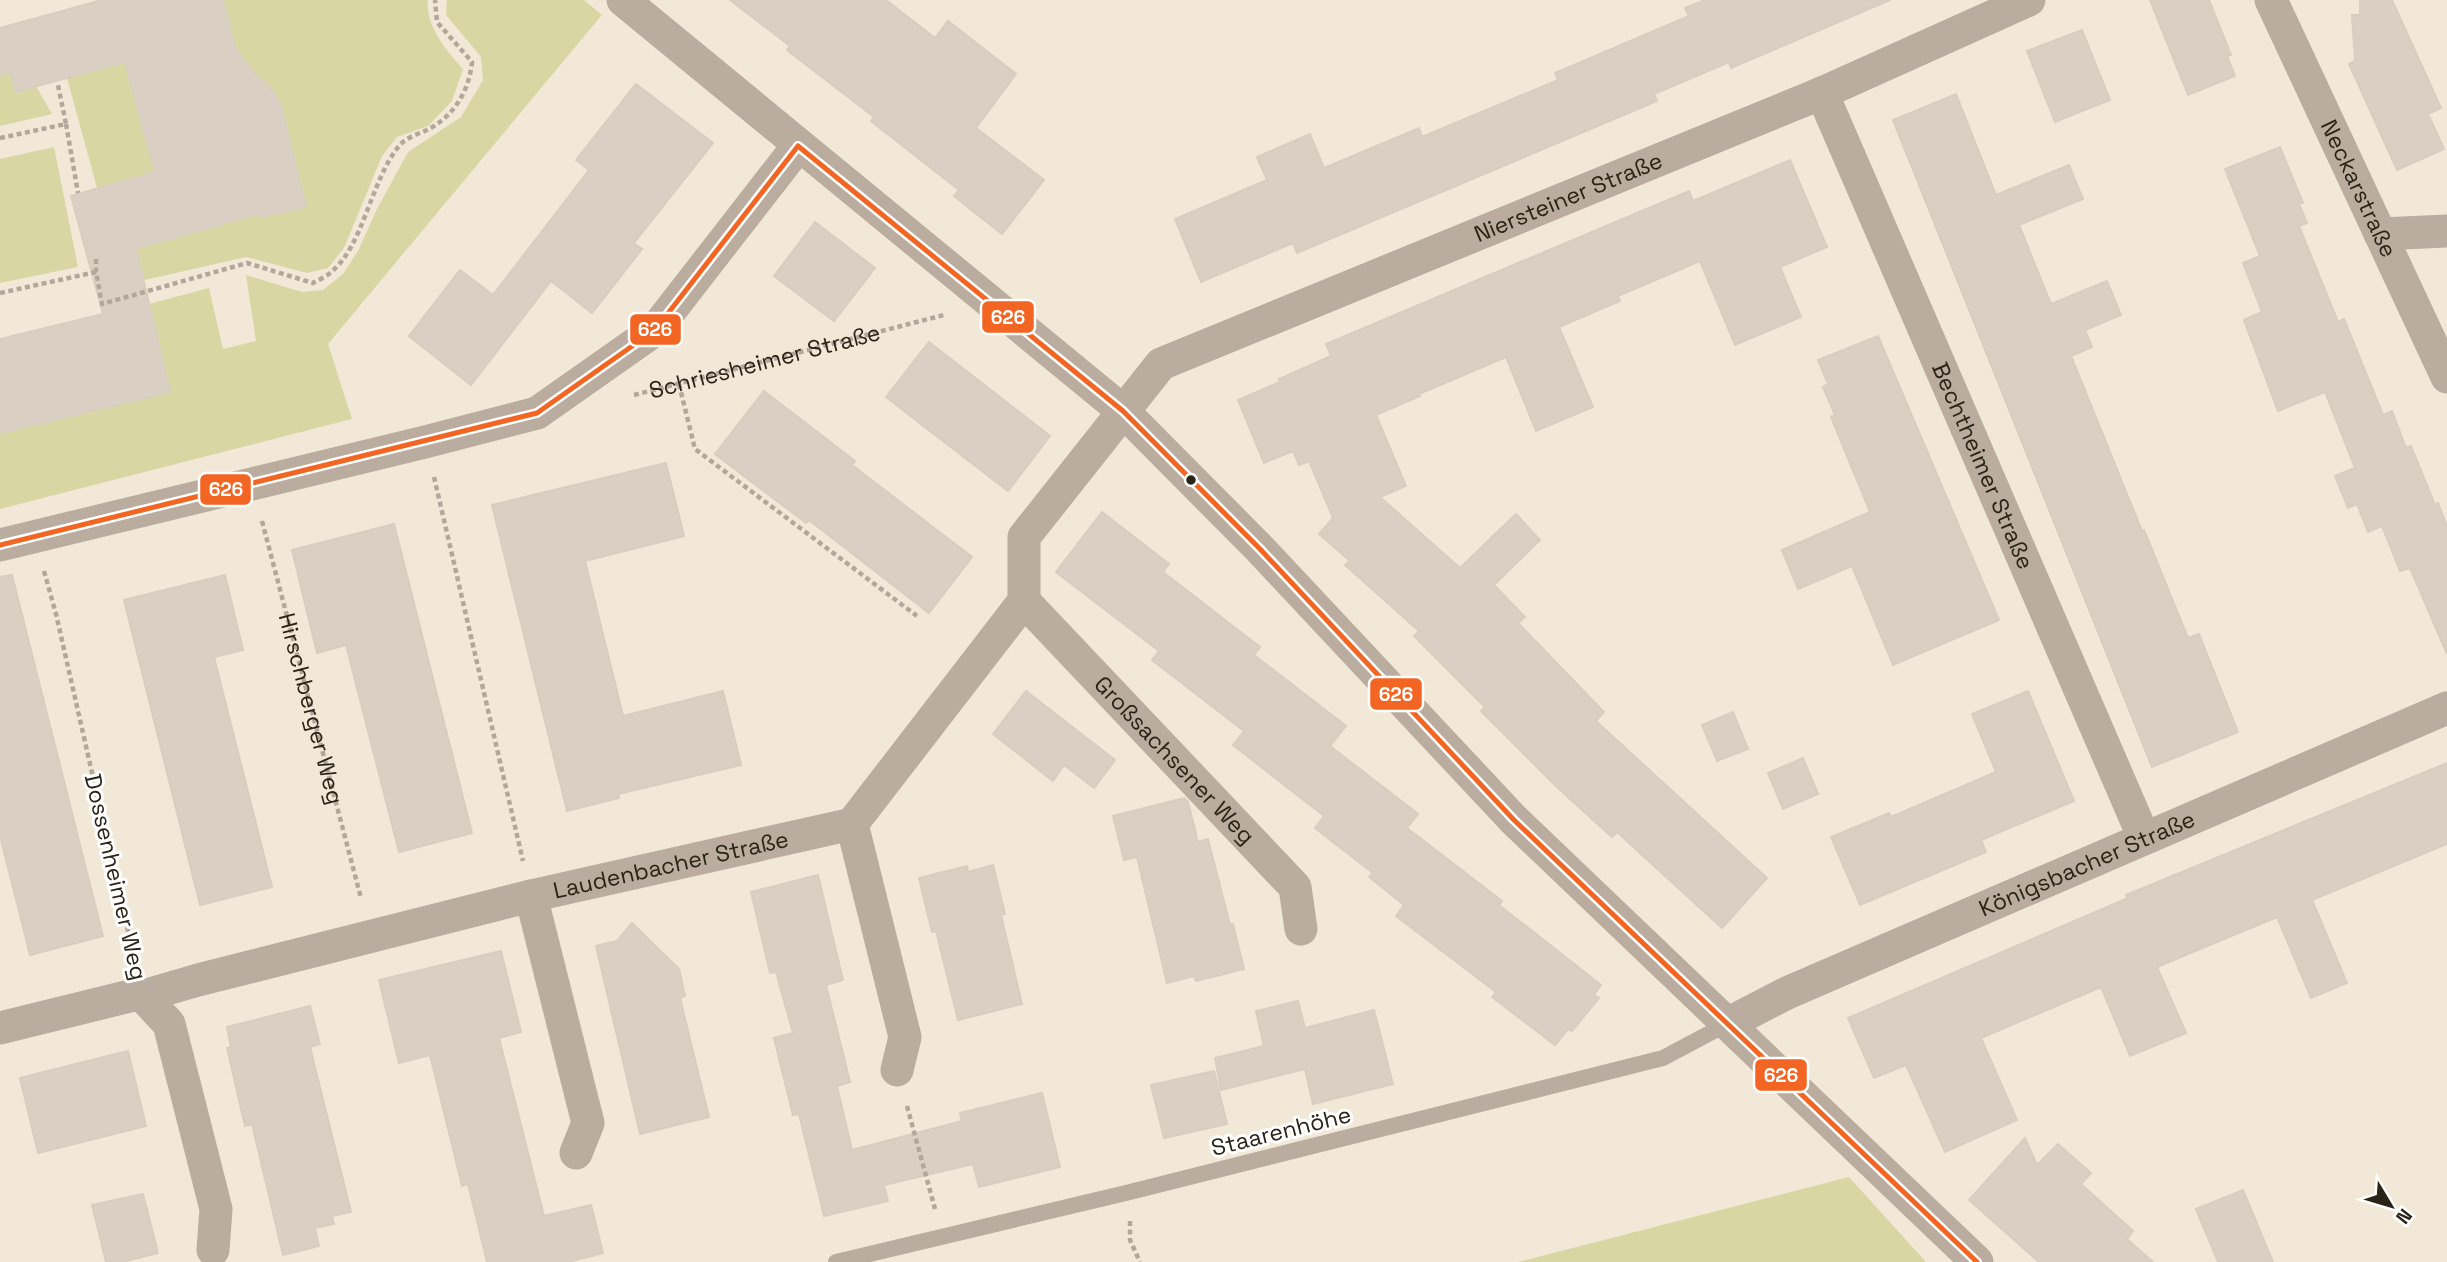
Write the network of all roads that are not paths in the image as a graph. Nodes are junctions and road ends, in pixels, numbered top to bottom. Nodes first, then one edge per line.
1 (623, 0) edge
2 (2029, 0) edge
3 (2271, 0) edge
4 (1822, 93) junction
5 (798, 146) junction
6 (2447, 231) edge
7 (2380, 234) junction
8 (2447, 377) edge
9 (1122, 411) junction
10 (0, 545) edge
11 (1024, 601) junction
12 (2447, 708) edge
13 (852, 824) junction
14 (2144, 838) junction
15 (528, 881) junction
16 (1301, 929) dead end
17 (143, 996) junction
18 (1729, 1023) junction
19 (0, 1028) edge
20 (897, 1070) road end
21 (576, 1153) dead end
22 (213, 1250) dead end
23 (836, 1262) edge
24 (1977, 1262) edge

1 - 5 street
2 - 4 street, Niersteiner Straße
3 - 7 street, Neckarstraße
4 - 9 street, Niersteiner Straße
4 - 14 street, Bechtheimer Straße
5 - 9 street
5 - 10 street, Schriesheimer Straße
6 - 7 street
7 - 8 street, Neckarstraße
9 - 11 street
9 - 18 street
11 - 13 street
11 - 16 street, Großsachsener Weg
12 - 14 street, Königsbacher Straße
13 - 15 street, Laudenbacher Straße
13 - 20 street
14 - 18 street, Königsbacher Straße
15 - 17 street, Laudenbacher Straße
15 - 21 street
17 - 19 street, Laudenbacher Straße
17 - 22 street, Dossenheimer Weg
18 - 23 lane, Staarenhöhe
18 - 24 street

